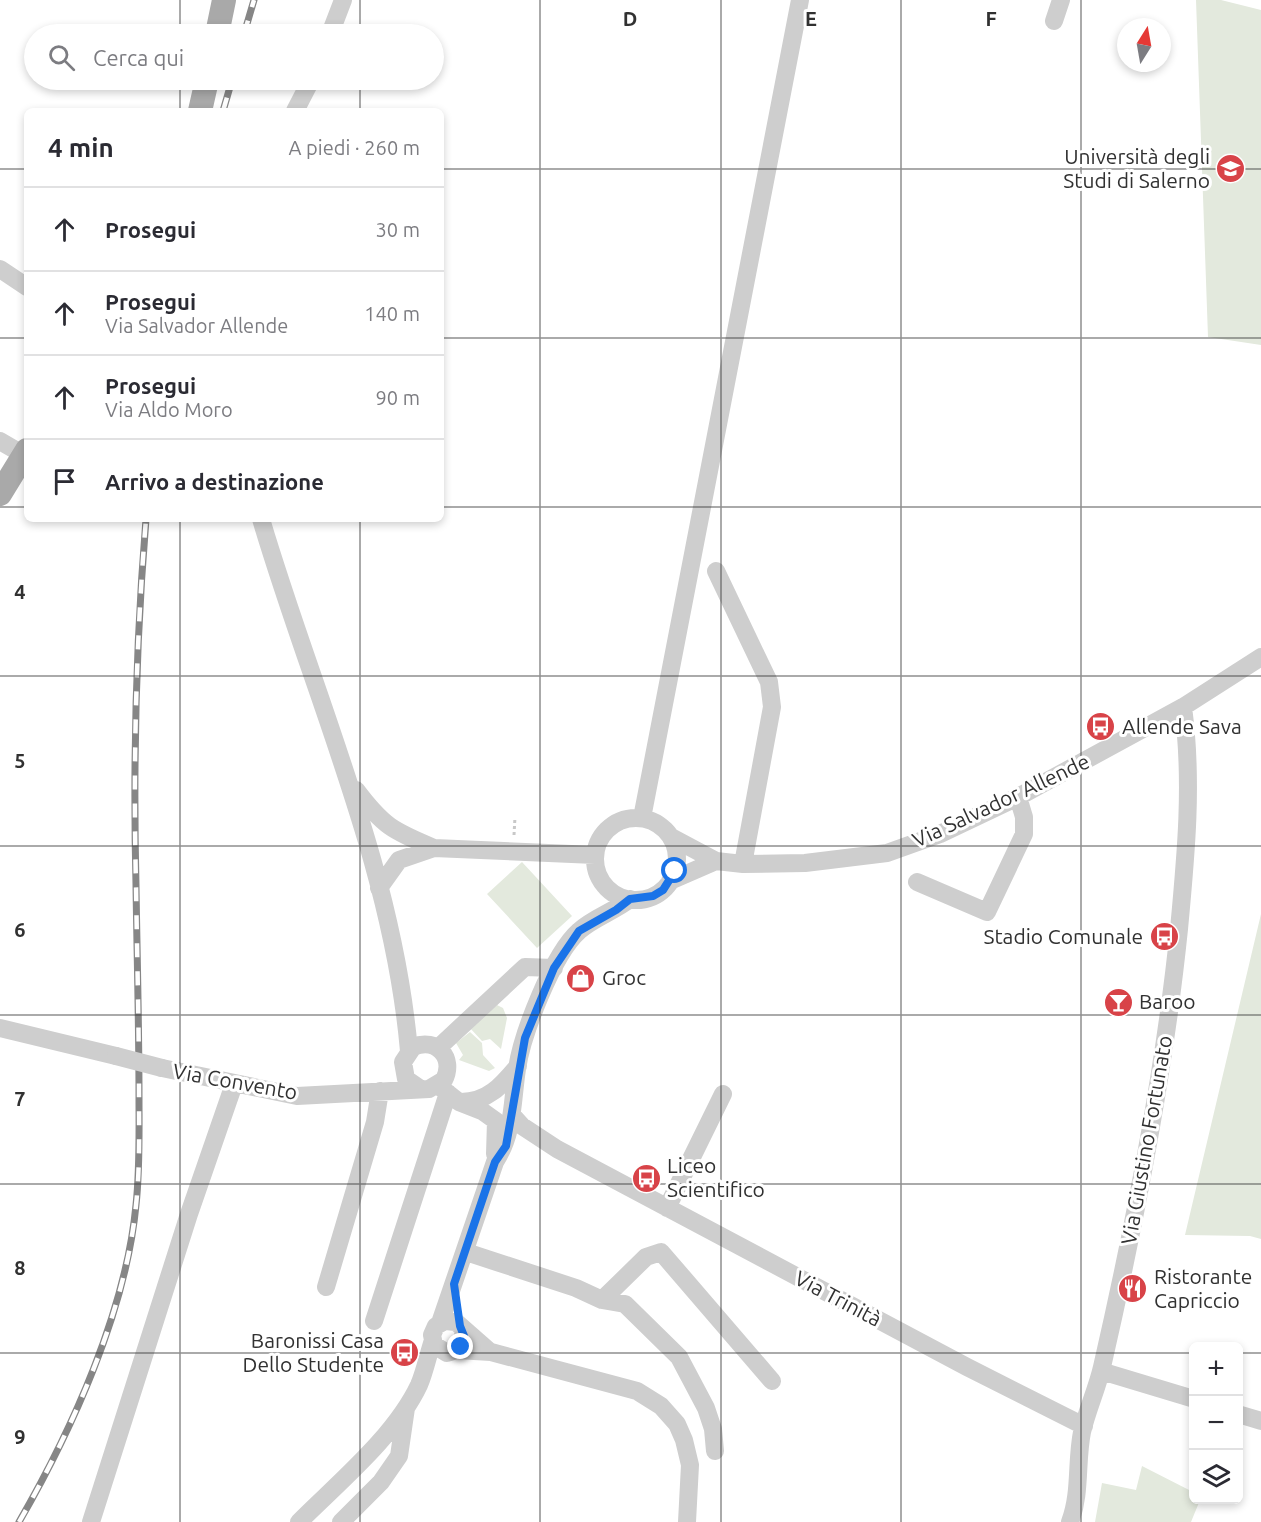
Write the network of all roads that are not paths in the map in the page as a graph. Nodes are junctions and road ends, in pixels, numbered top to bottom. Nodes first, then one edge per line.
1 (224, 0) edge
2 (343, 0) edge
3 (800, 0) edge
4 (1056, 0) edge
5 (1061, 0) edge
6 (219, 24) edge
7 (334, 24) edge
8 (205, 90) edge
9 (305, 90) edge
10 (201, 108) edge
11 (296, 108) edge
12 (0, 269) edge
13 (24, 285) edge
14 (0, 441) edge
15 (24, 452) edge
16 (24, 456) edge
17 (0, 494) edge
18 (262, 522) edge
19 (716, 571) dead end
20 (1261, 657) edge
21 (1183, 707) junction
22 (350, 782) junction
23 (1018, 797) junction
24 (642, 818) junction
25 (670, 837) junction
26 (434, 848) junction
27 (595, 855) junction
28 (716, 861) junction
29 (743, 864) junction
30 (670, 881) junction
31 (917, 882) dead end
32 (379, 888) junction
33 (630, 899) junction
34 (554, 968) junction
35 (0, 1028) edge
36 (424, 1047) junction
37 (518, 1066) junction
38 (403, 1069) junction
39 (234, 1084) junction
40 (419, 1088) junction
41 (380, 1091) junction
42 (448, 1094) junction
43 (723, 1094) dead end
44 (512, 1115) junction
45 (495, 1162) junction
46 (667, 1208) junction
47 (466, 1252) junction
48 (454, 1284) junction
49 (326, 1287) dead end
50 (602, 1300) junction
51 (374, 1321) dead end
52 (440, 1323) junction
53 (462, 1328) junction
54 (433, 1340) junction
55 (455, 1351) junction
56 (491, 1352) junction
57 (1101, 1371) junction
58 (772, 1381) dead end
59 (419, 1384) junction
60 (1189, 1398) edge
61 (406, 1406) junction
62 (1243, 1415) edge
63 (1261, 1421) edge
64 (1084, 1426) junction
65 (715, 1451) dead end
66 (91, 1522) edge
67 (299, 1522) edge
68 (341, 1522) edge
69 (687, 1522) edge
70 (1070, 1522) edge

1 - 6 main road
2 - 7 street
3 - 24 street
4 - 5 street
8 - 10 main road
9 - 11 street
12 - 13 street
14 - 15 street
16 - 17 main road
18 - 22 street
19 - 29 street
20 - 21 street, Via Salvador Allende
21 - 23 street, Via Salvador Allende
21 - 57 street, Via Giustino Fortunato
22 - 26 street
22 - 32 street
23 - 29 street, Via Salvador Allende
23 - 31 street
24 - 25 street
24 - 27 street
25 - 28 street, Via Salvador Allende
25 - 30 street
26 - 27 street
26 - 32 street
27 - 33 street
28 - 29 street, Via Salvador Allende
28 - 30 street, Via Salvador Allende
30 - 33 street
32 - 36 street
33 - 34 street
34 - 36 street
34 - 37 street
35 - 39 street, Via Convento, bridge
36 - 38 street
36 - 42 street
37 - 42 street, Via Convento
37 - 44 street
38 - 40 street
38 - 41 street
39 - 41 street, Via Convento
39 - 66 street
40 - 41 street, Via Convento
40 - 42 street, Via Convento
41 - 49 street
42 - 45 street
42 - 51 street
43 - 46 street
44 - 45 street
44 - 46 street, Via Trinità
45 - 47 street
46 - 64 street, Via Trinità
47 - 48 street
47 - 50 street
48 - 52 street
48 - 53 street
50 - 58 street
50 - 65 street
52 - 53 street
52 - 54 street
53 - 55 street
53 - 56 street
54 - 55 street
54 - 59 street
55 - 56 street
55 - 59 street
56 - 69 street
57 - 60 street
57 - 64 street, Via Giustino Fortunato
59 - 61 street
61 - 67 street
61 - 68 street
62 - 63 street
64 - 70 street

